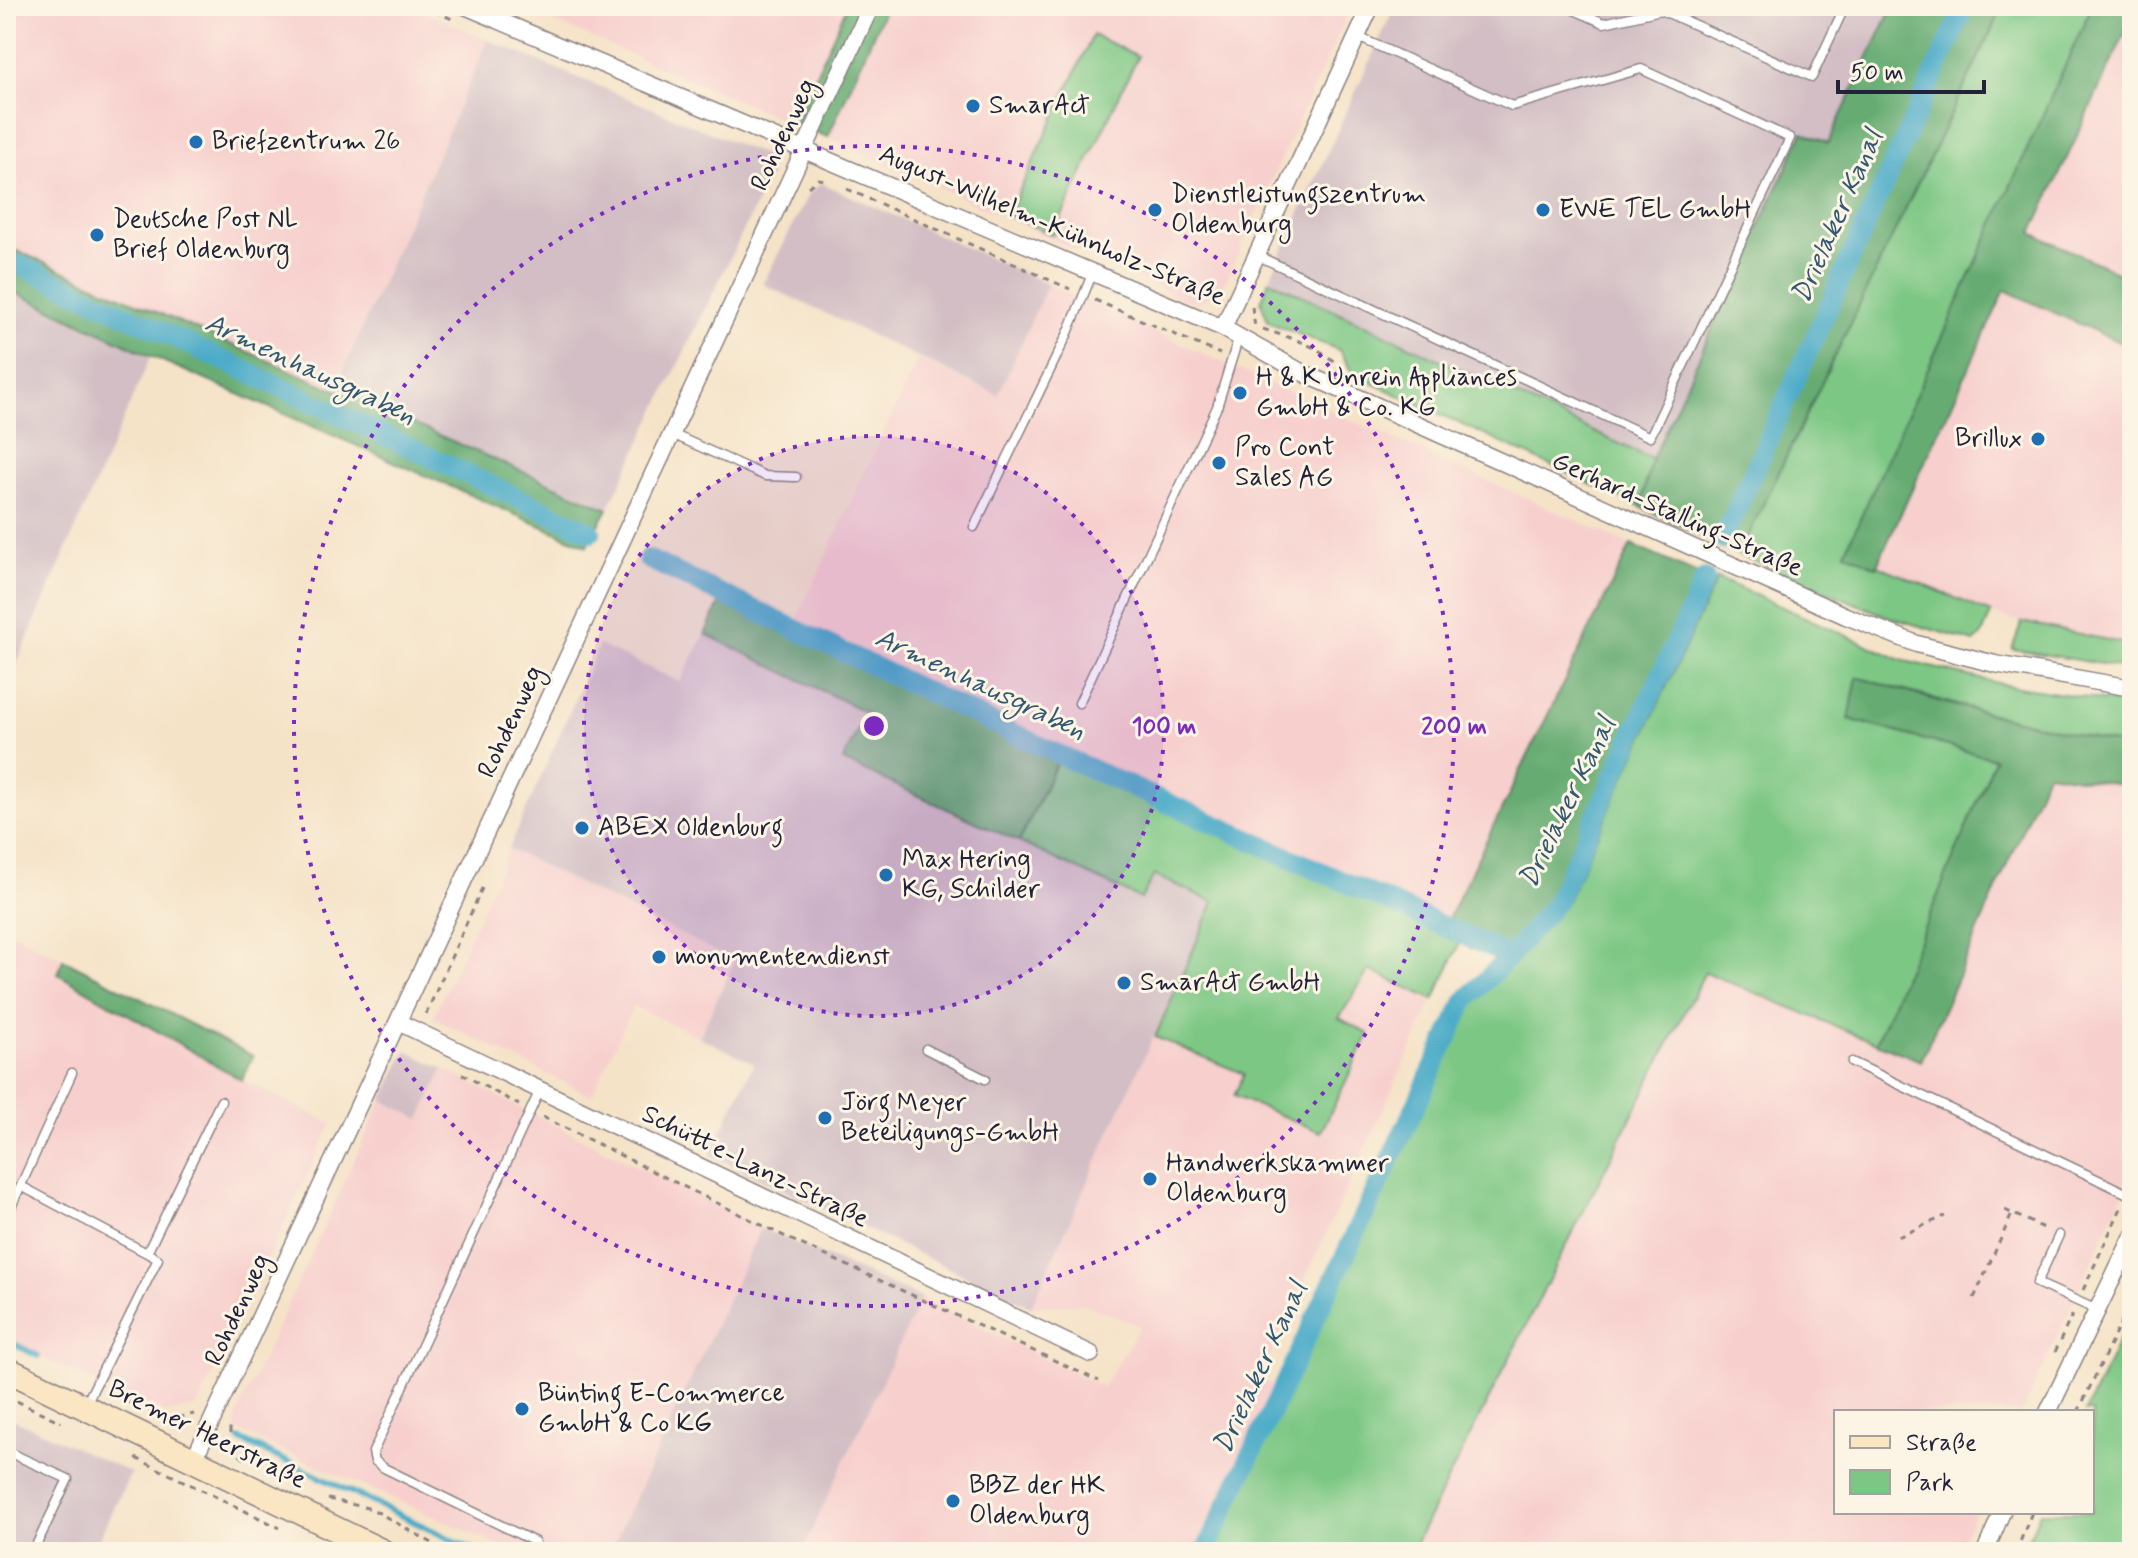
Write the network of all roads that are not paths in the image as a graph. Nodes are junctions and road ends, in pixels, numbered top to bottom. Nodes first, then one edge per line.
1 (465, 6) edge
2 (871, 6) edge
3 (1371, 6) edge
4 (1565, 6) edge
5 (1845, 6) edge
6 (1358, 37) junction
7 (805, 148) junction
8 (1256, 255) junction
9 (1093, 271) junction
10 (1223, 328) junction
11 (1239, 336) junction
12 (672, 434) junction
13 (796, 477) dead end
14 (974, 527) dead end
15 (2132, 688) edge
16 (1079, 703) dead end
17 (398, 1022) junction
18 (926, 1049) dead end
19 (1852, 1062) dead end
20 (72, 1073) dead end
21 (985, 1079) dead end
22 (540, 1090) junction
23 (221, 1101) dead end
24 (21, 1186) junction
25 (2132, 1196) edge
26 (6, 1218) edge
27 (2059, 1235) road end
28 (2132, 1238) edge
29 (147, 1253) junction
30 (2097, 1310) junction
31 (1091, 1354) dead end
32 (6, 1369) edge
33 (2049, 1410) edge
34 (78, 1417) junction
35 (6, 1451) edge
36 (194, 1459) junction
37 (2001, 1514) edge
38 (535, 1542) dead end
39 (33, 1552) edge
40 (383, 1552) edge
41 (1985, 1552) edge

1 - 7 street, August-Wilhelm-Kühnholz-Straße
2 - 7 street, Rohdenweg
3 - 6 street, August-Wilhelm-Kühnholz-Straße
4 - 5 lane
6 - 8 street, August-Wilhelm-Kühnholz-Straße
6 - 8 lane
7 - 9 street, August-Wilhelm-Kühnholz-Straße
7 - 12 street, Rohdenweg
8 - 10 street, August-Wilhelm-Kühnholz-Straße
9 - 10 street, August-Wilhelm-Kühnholz-Straße
9 - 14 lane
10 - 11 street, Gerhard-Stalling-Straße
11 - 15 street, Gerhard-Stalling-Straße
11 - 16 lane
12 - 13 lane
12 - 17 street, Rohdenweg
17 - 22 street, Schütte-Lanz-Straße
17 - 36 street, Rohdenweg
18 - 21 lane
19 - 25 lane
20 - 24 lane
22 - 31 street, Schütte-Lanz-Straße
22 - 38 lane
23 - 29 lane
24 - 26 lane
24 - 29 lane
27 - 30 lane
28 - 30 street
29 - 34 lane
30 - 33 street
32 - 34 main road, Bremer Heerstraße
34 - 36 main road, Bremer Heerstraße
35 - 39 lane
36 - 40 main road, Bremer Heerstraße
37 - 41 street

